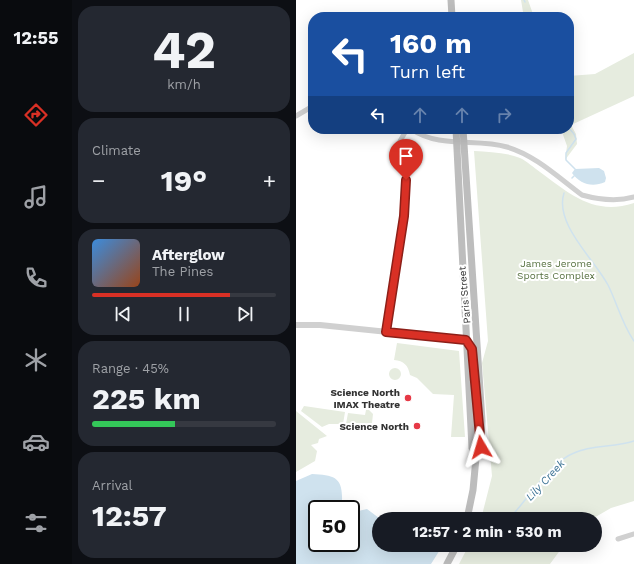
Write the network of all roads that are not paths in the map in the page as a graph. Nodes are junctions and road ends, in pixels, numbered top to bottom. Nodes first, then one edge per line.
1 (451, 0) edge
2 (452, 12) edge
3 (308, 109) edge
4 (296, 116) edge
5 (404, 134) edge
6 (420, 134) edge
7 (457, 134) edge
8 (462, 134) edge
9 (460, 143) junction
10 (634, 197) edge
11 (296, 325) edge
12 (476, 329) junction
13 (386, 332) junction
14 (466, 340) junction
15 (481, 447) junction
16 (476, 458) junction
17 (468, 512) edge
18 (634, 534) edge
19 (618, 539) dead end
20 (453, 552) edge
21 (447, 564) edge

1 - 2 main road
3 - 4 street
5 - 13 street
6 - 9 street
7 - 9 main road, Paris Street
8 - 9 main road, Paris Street
9 - 10 street
9 - 12 main road, Paris Street
9 - 14 main road, Paris Street
11 - 13 street
12 - 14 main road
12 - 15 main road, Paris Street
13 - 14 street
14 - 15 main road
14 - 16 main road, Paris Street
15 - 16 main road, Paris Street
16 - 17 main road, Paris Street
18 - 19 street
20 - 21 main road

